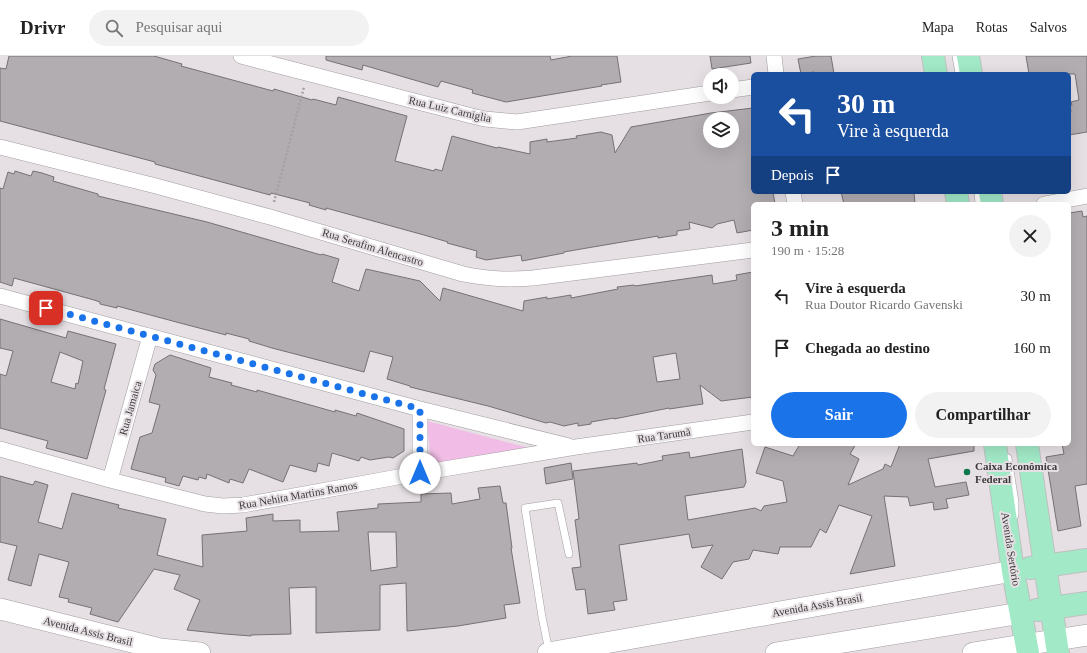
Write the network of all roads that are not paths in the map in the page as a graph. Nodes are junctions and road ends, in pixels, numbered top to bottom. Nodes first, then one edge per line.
1 (241, 56) edge
2 (774, 56) edge
3 (933, 56) edge
4 (956, 56) edge
5 (968, 56) edge
6 (776, 72) edge
7 (936, 72) edge
8 (959, 72) edge
9 (971, 72) edge
10 (751, 87) edge
11 (739, 89) edge
12 (703, 94) edge
13 (0, 147) edge
14 (1087, 196) edge
15 (1055, 202) edge
16 (751, 250) edge
17 (0, 296) edge
18 (150, 336) junction
19 (420, 409) junction
20 (751, 422) edge
21 (1010, 446) edge
22 (576, 447) junction
23 (0, 449) edge
24 (420, 473) junction
25 (110, 480) junction
26 (1030, 515) dead end
27 (568, 554) dead end
28 (1087, 560) edge
29 (1044, 566) junction
30 (1014, 571) junction
31 (1087, 603) edge
32 (1051, 608) junction
33 (0, 609) edge
34 (1021, 613) junction
35 (1087, 635) edge
36 (1057, 646) edge
37 (1027, 649) edge
38 (200, 653) edge
39 (549, 653) edge
40 (776, 653) edge
41 (973, 653) edge

1 - 12 street, Rua Luiz Carniglia
2 - 6 street
3 - 7 main road
4 - 8 lane
5 - 9 main road
10 - 11 street
13 - 16 street, Rua Serafim Alencastro
14 - 15 street
17 - 18 street
18 - 19 street
18 - 25 street, Rua Jamaica
19 - 22 street
19 - 24 street
20 - 22 street, Rua Tarumã
21 - 29 main road, Avenida Sertório
21 - 30 main road, Avenida Sertório
22 - 24 street, Rua Nehita Martins Ramos
23 - 25 street, Rua Nehita Martins Ramos
24 - 25 street, Rua Nehita Martins Ramos
26 - 29 lane
27 - 39 lane
28 - 29 main road, Avenida Assis Brasil
29 - 30 main road, Avenida Assis Brasil
29 - 32 main road, Avenida Sertório
30 - 34 main road, Avenida Sertório
30 - 39 main road, Avenida Assis Brasil
31 - 32 main road
32 - 34 main road
32 - 36 main road, Avenida Sertório
33 - 38 main road, Avenida Assis Brasil
34 - 37 main road, Avenida Sertório
34 - 40 main road
35 - 36 main road
36 - 37 main road
37 - 41 main road

